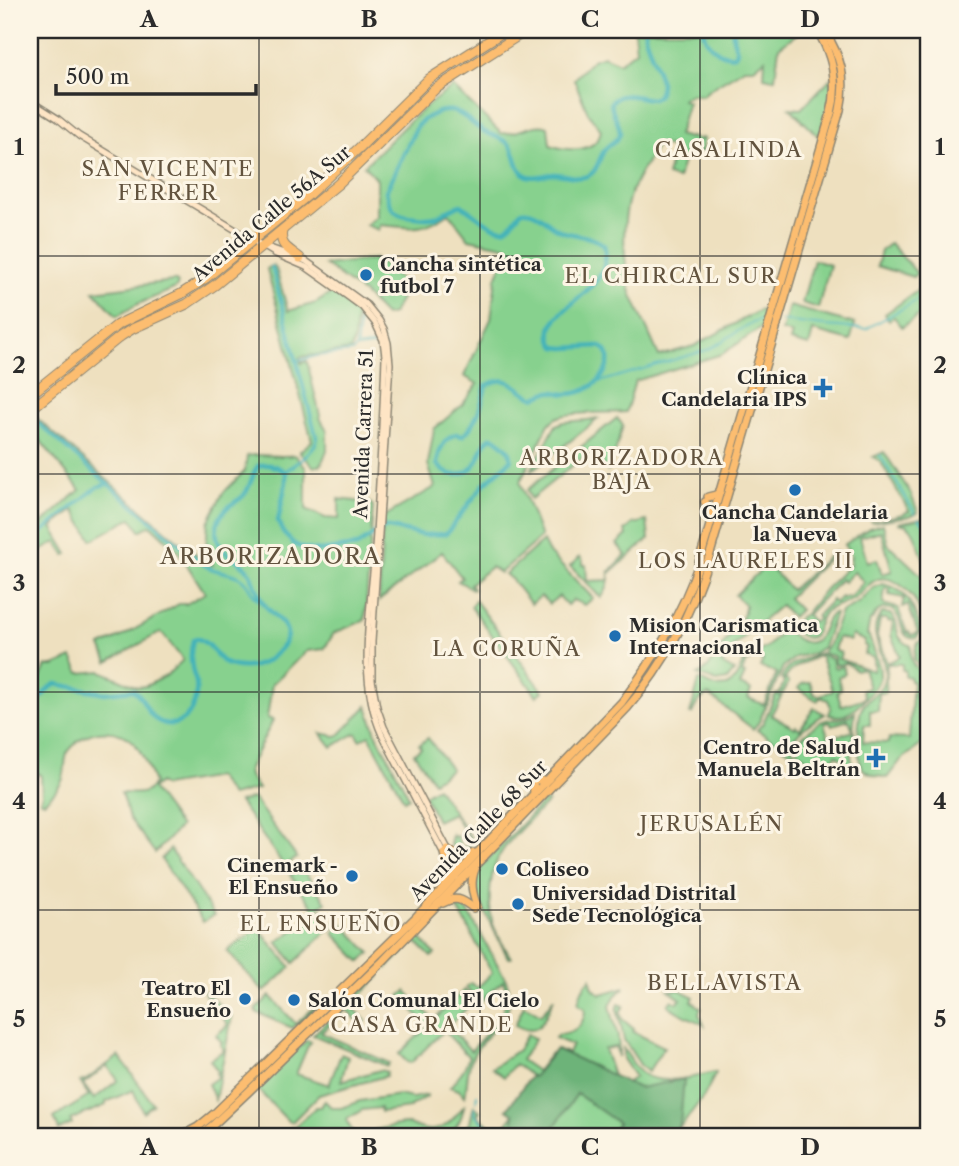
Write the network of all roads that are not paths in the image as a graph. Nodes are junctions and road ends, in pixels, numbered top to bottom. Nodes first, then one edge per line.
1 (506, 30) edge
2 (519, 30) edge
3 (526, 30) edge
4 (817, 30) edge
5 (824, 30) edge
6 (493, 32) edge
7 (470, 61) junction
8 (463, 70) junction
9 (426, 82) junction
10 (415, 86) junction
11 (30, 101) edge
12 (364, 137) junction
13 (361, 150) junction
14 (354, 169) junction
15 (282, 210) junction
16 (295, 210) junction
17 (307, 211) junction
18 (282, 231) junction
19 (257, 243) junction
20 (302, 261) junction
21 (216, 265) junction
22 (314, 269) junction
23 (226, 274) junction
24 (206, 278) junction
25 (168, 309) junction
26 (778, 309) junction
27 (155, 318) junction
28 (128, 319) junction
29 (775, 320) junction
30 (114, 322) junction
31 (54, 370) junction
32 (70, 377) junction
33 (51, 382) junction
34 (30, 390) edge
35 (30, 396) edge
36 (30, 405) edge
37 (30, 411) edge
38 (383, 433) junction
39 (721, 491) junction
40 (713, 517) junction
41 (377, 547) junction
42 (692, 604) junction
43 (683, 605) junction
44 (369, 630) junction
45 (372, 642) junction
46 (666, 647) junction
47 (625, 704) junction
48 (446, 851) junction
49 (479, 851) junction
50 (476, 865) junction
51 (459, 877) junction
52 (443, 889) junction
53 (436, 907) junction
54 (416, 917) junction
55 (402, 942) junction
56 (181, 1136) edge
57 (199, 1136) edge

1 - 9 highway, Avenida Calle 56A Sur
2 - 7 highway, Avenida Calle 56A Sur
3 - 8 highway, Avenida Calle 56A Sur
4 - 26 main road
5 - 26 main road
6 - 10 highway, Avenida Calle 56A Sur
7 - 8 highway
7 - 13 highway, Avenida Calle 56A Sur
8 - 14 highway, Avenida Calle 56A Sur
9 - 10 highway
9 - 13 highway, Avenida Calle 56A Sur
10 - 12 highway, Avenida Calle 56A Sur
11 - 19 main road
12 - 13 highway
12 - 15 highway, Avenida Calle 56A Sur
13 - 14 highway
13 - 16 highway, Avenida Calle 56A Sur
14 - 17 highway, Avenida Calle 56A Sur
15 - 16 highway
15 - 19 highway, Avenida Calle 56A Sur
16 - 17 highway
16 - 19 highway, Avenida Calle 56A Sur
17 - 18 highway, Avenida Calle 56A Sur
18 - 19 highway, Avenida Calle 56A Sur
18 - 20 highway
19 - 20 main road
19 - 21 highway, Avenida Calle 56A Sur
19 - 23 highway, Avenida Calle 56A Sur
19 - 24 highway, Avenida Calle 56A Sur
20 - 22 main road
20 - 22 main road
21 - 24 highway
21 - 30 highway, Avenida Calle 56A Sur
22 - 38 main road, Avenida Carrera 51
22 - 38 main road, Avenida Carrera 51
23 - 25 highway, Avenida Calle 56A Sur
23 - 27 highway, Avenida Calle 56A Sur
24 - 28 highway, Avenida Calle 56A Sur
25 - 27 highway
25 - 33 highway, Avenida Calle 56A Sur
26 - 29 main road
27 - 32 highway, Avenida Calle 56A Sur
28 - 30 highway
28 - 33 highway, Avenida Calle 56A Sur
29 - 39 main road
29 - 42 main road
30 - 31 highway, Avenida Calle 56A Sur
31 - 33 highway
31 - 34 highway, Avenida Calle 56A Sur
32 - 33 highway
32 - 37 highway, Avenida Calle 56A Sur
33 - 35 highway, Avenida Calle 56A Sur
33 - 36 highway, Avenida Calle 56A Sur
38 - 41 main road, Avenida Carrera 51
39 - 40 main road
39 - 40 main road
40 - 43 main road
41 - 44 main road, Avenida Carrera 51
41 - 45 main road, Avenida Carrera 51
42 - 43 main road
42 - 46 main road
43 - 46 main road
44 - 45 main road
44 - 48 main road, Avenida Carrera 51
45 - 48 main road, Avenida Carrera 51
46 - 47 main road, Avenida Calle 68 Sur
47 - 49 main road, Avenida Calle 68 Sur
47 - 50 main road, Avenida Calle 68 Sur
48 - 49 main road
48 - 51 main road, Avenida Carrera 51
48 - 52 main road
49 - 51 main road, Avenida Calle 68 Sur
50 - 51 main road, Avenida Calle 68 Sur
50 - 53 main road
51 - 52 main road, Avenida Calle 68 Sur
51 - 53 main road, Avenida Calle 68 Sur
52 - 54 main road, Avenida Calle 68 Sur
53 - 55 main road, Avenida Calle 68 Sur
54 - 55 main road
54 - 56 main road, Avenida Calle 68 Sur
55 - 57 main road, Avenida Calle 68 Sur

